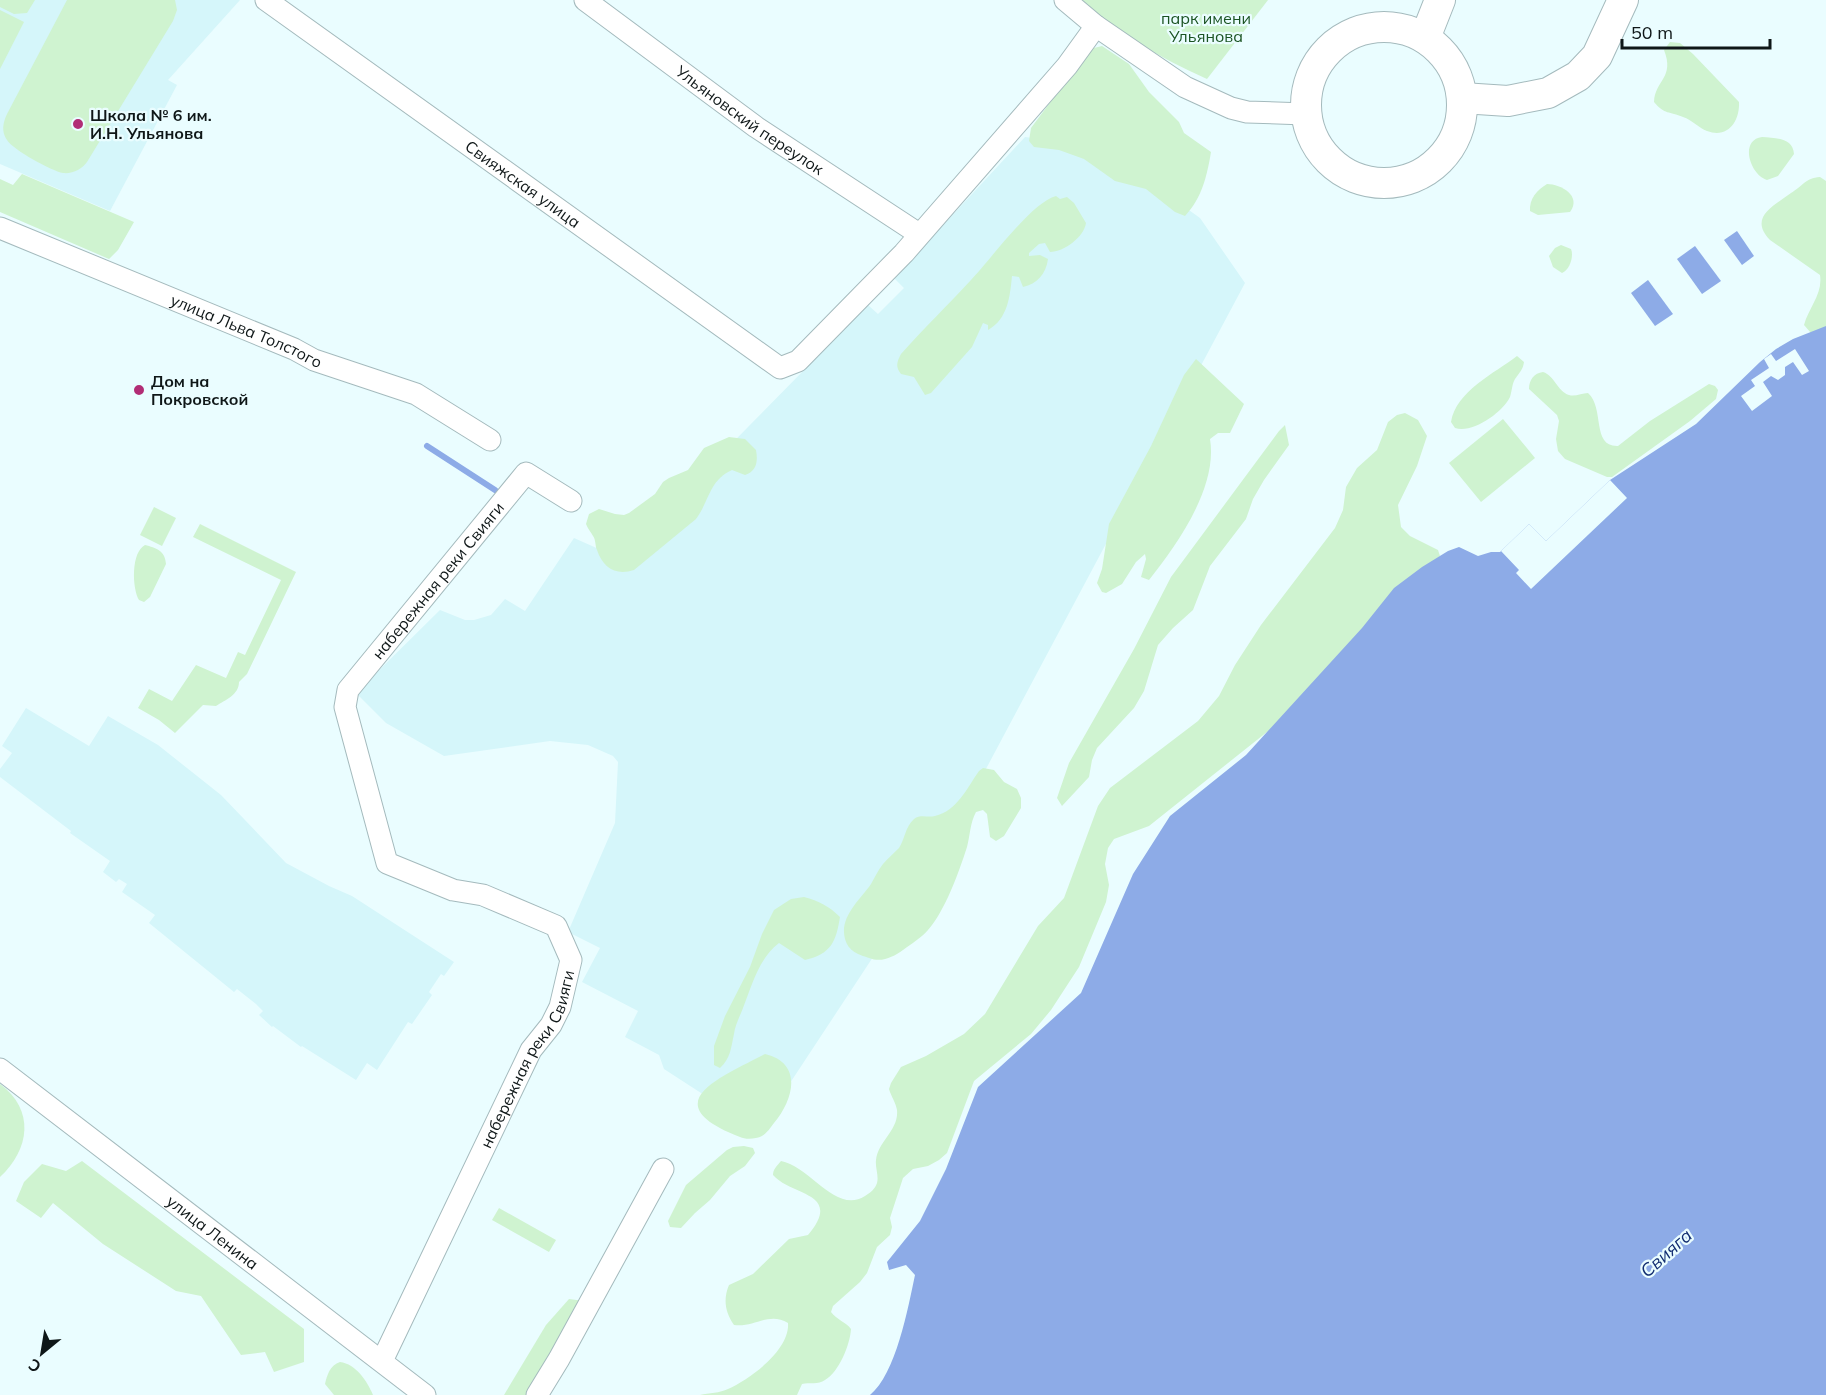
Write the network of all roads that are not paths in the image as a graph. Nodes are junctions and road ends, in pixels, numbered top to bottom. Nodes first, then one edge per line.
1 (266, 0) edge
2 (585, 0) edge
3 (1065, 0) edge
4 (1440, 0) edge
5 (1623, 0) edge
6 (1096, 26) junction
7 (1425, 38) junction
8 (1462, 98) junction
9 (1306, 114) junction
10 (0, 228) edge
11 (919, 234) junction
12 (490, 440) dead end
13 (571, 501) dead end
14 (0, 1069) edge
15 (663, 1169) dead end
16 (382, 1361) junction
17 (425, 1395) edge
18 (537, 1395) edge

1 - 11 street, Свияжская улица
2 - 11 street, Ульяновский переулок
3 - 6 street
4 - 7 street
5 - 8 street
6 - 9 street
6 - 11 street
7 - 8 street
7 - 9 street
8 - 9 street
10 - 12 street, улица Льва Толстого
13 - 16 street, набережная реки Свияги
14 - 16 street, улица Ленина
15 - 18 street
16 - 17 street, улица Ленина

